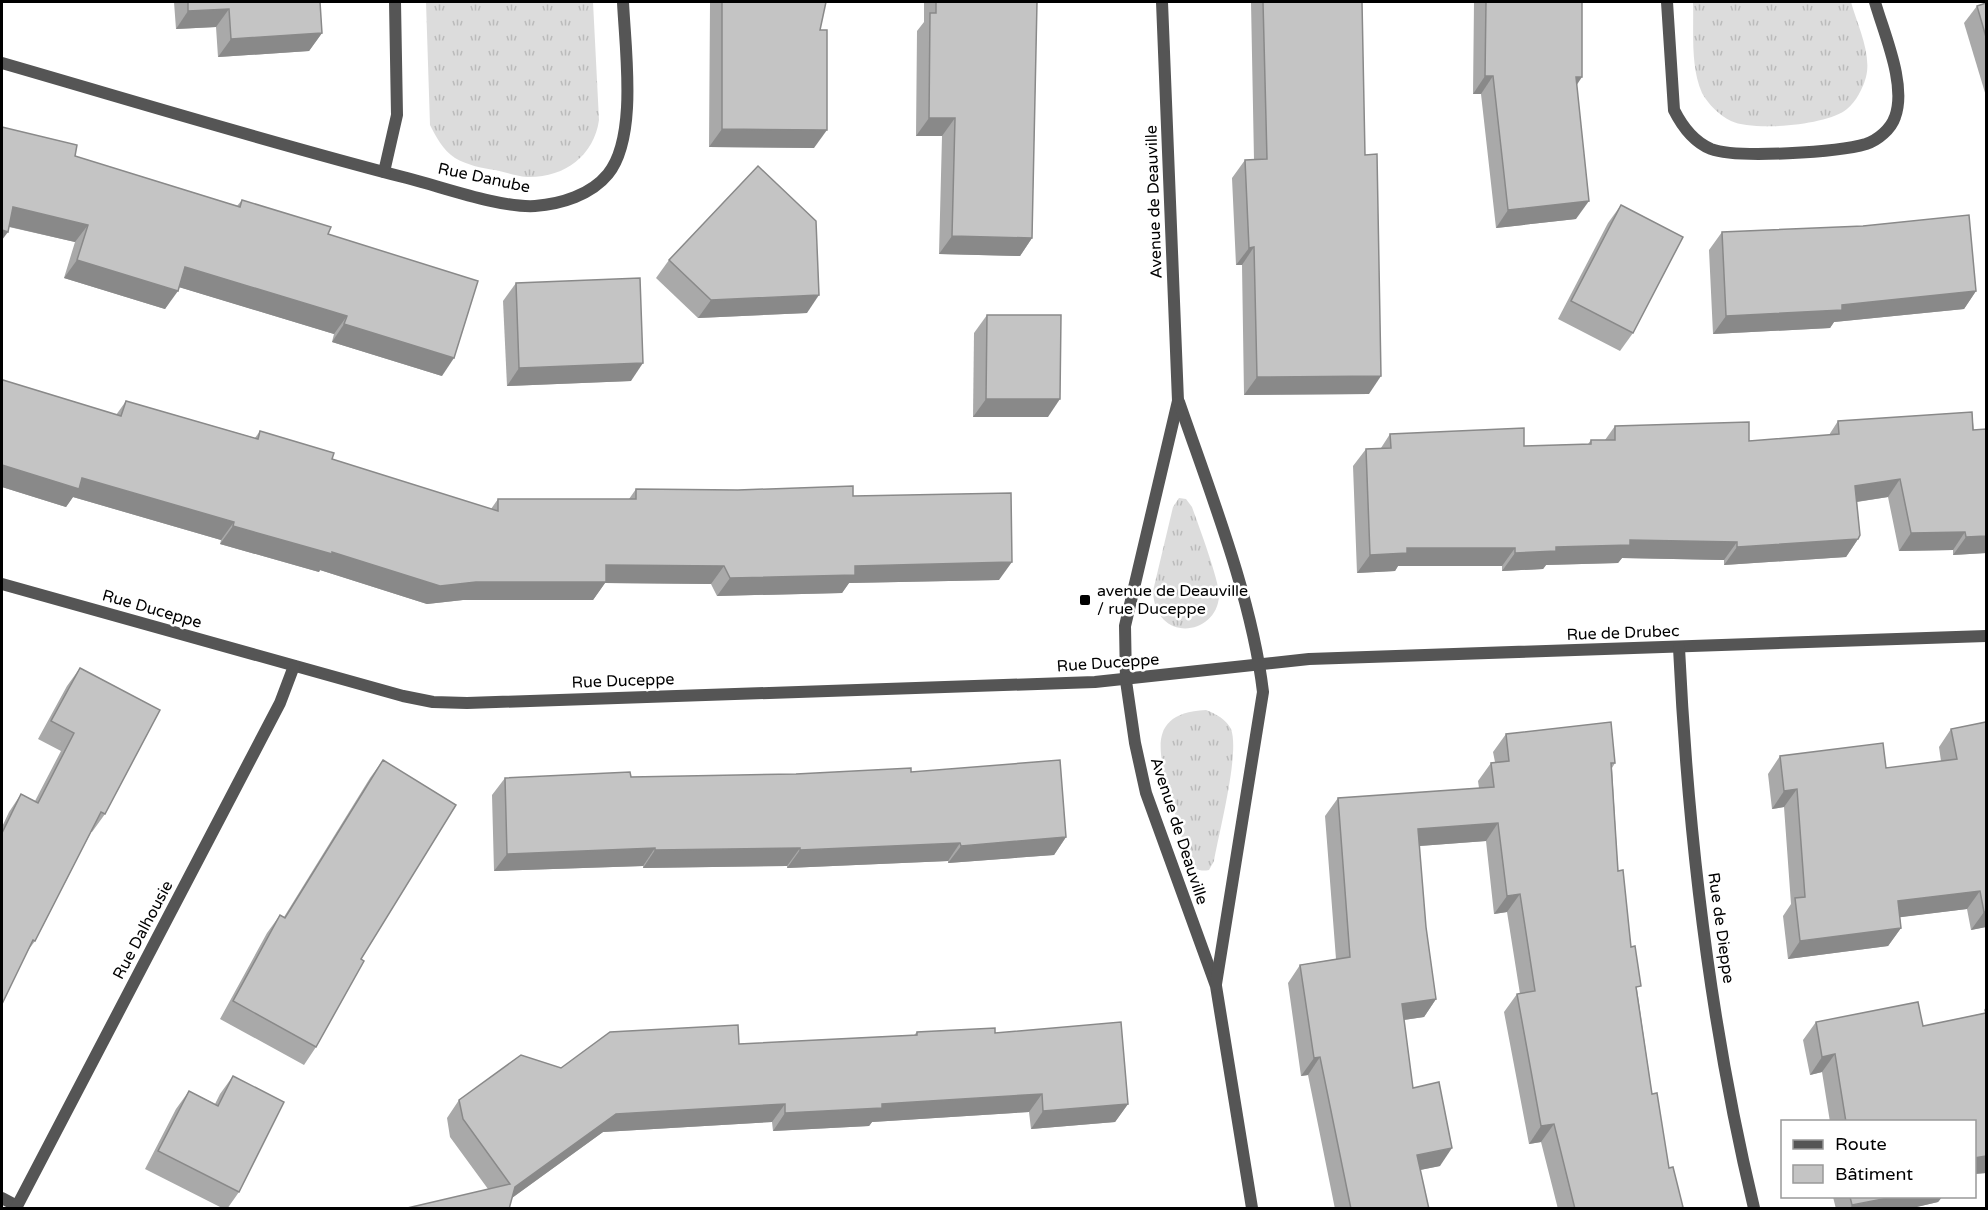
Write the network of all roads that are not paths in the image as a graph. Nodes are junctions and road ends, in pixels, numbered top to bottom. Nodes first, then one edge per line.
1 (395, 2) edge
2 (623, 2) edge
3 (1162, 2) edge
4 (1667, 2) edge
5 (1875, 2) edge
6 (2, 63) edge
7 (384, 172) junction
8 (1178, 401) junction
9 (2, 584) edge
10 (1986, 636) edge
11 (1679, 648) junction
12 (294, 666) junction
13 (1260, 666) junction
14 (1126, 681) junction
15 (1216, 986) junction
16 (2, 1198) edge
17 (17, 1207) edge
18 (1252, 1209) edge
19 (1754, 1209) edge

1 - 7 street
2 - 7 street, Rue Danube
3 - 8 street, Avenue de Deauville
4 - 5 street
6 - 7 street, Rue Danube
8 - 13 street, Avenue de Deauville
8 - 14 street, Avenue de Deauville
9 - 12 street, Rue Duceppe
10 - 11 street, Rue de Drubec
11 - 13 street, Rue de Drubec
11 - 19 street, Rue de Dieppe
12 - 14 street, Rue Duceppe
12 - 17 street, Rue Dalhousie
13 - 14 street, Rue Duceppe
13 - 15 street, Avenue de Deauville
14 - 15 street, Avenue de Deauville
15 - 18 street, Avenue de Deauville
16 - 17 street

